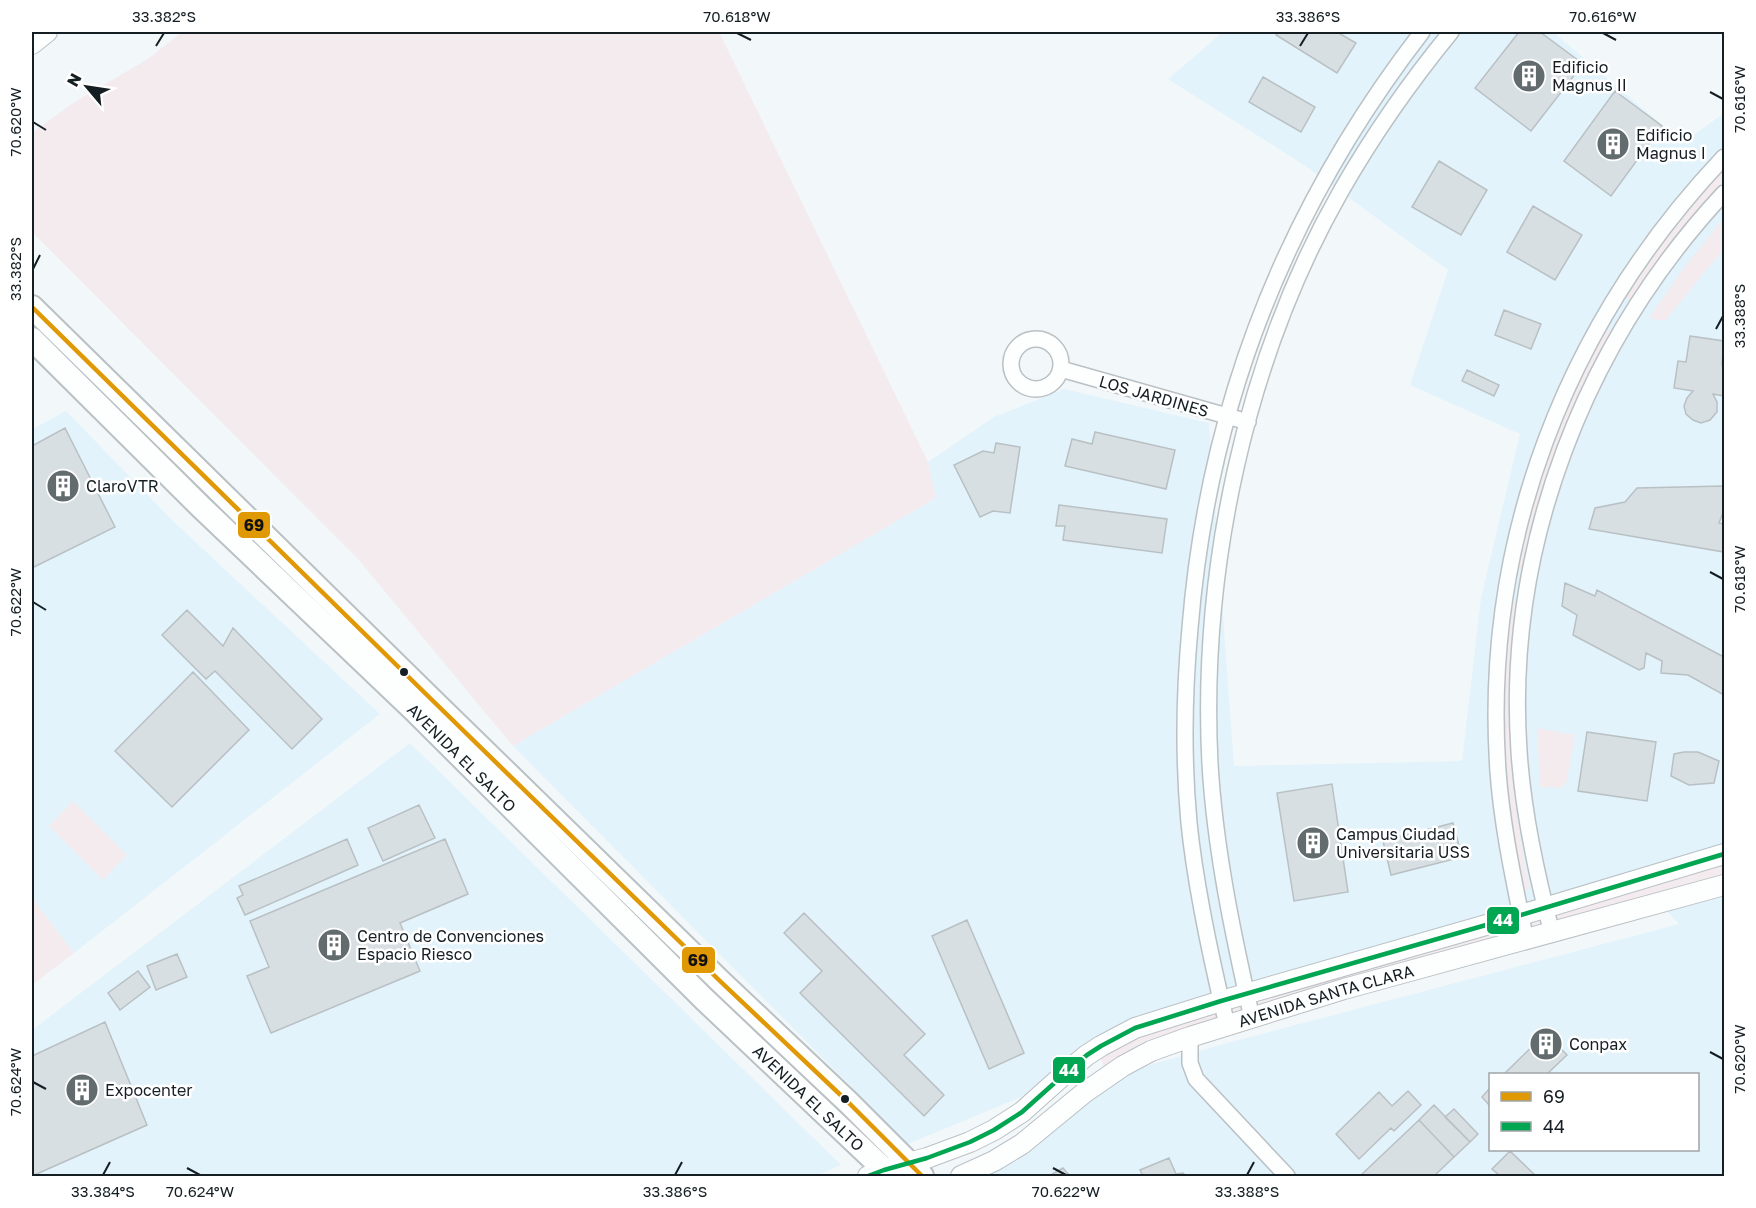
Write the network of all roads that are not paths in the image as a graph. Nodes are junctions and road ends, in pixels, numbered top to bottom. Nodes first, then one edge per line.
1 (47, 32) edge
2 (1422, 32) edge
3 (1451, 32) edge
4 (32, 44) edge
5 (1347, 141) junction
6 (1366, 150) junction
7 (1725, 158) edge
8 (1725, 193) edge
9 (1615, 297) junction
10 (32, 307) edge
11 (1634, 309) junction
12 (1602, 319) junction
13 (1621, 330) junction
14 (32, 339) edge
15 (1060, 369) dead end
16 (1226, 416) junction
17 (1248, 423) junction
18 (1508, 573) junction
19 (1530, 576) junction
20 (1504, 597) junction
21 (1526, 600) junction
22 (1210, 742) junction
23 (1185, 744) junction
24 (1210, 766) junction
25 (1186, 769) junction
26 (1725, 854) edge
27 (1725, 885) edge
28 (1545, 908) junction
29 (1521, 915) junction
30 (1552, 933) junction
31 (1526, 941) junction
32 (1247, 994) junction
33 (1221, 1001) junction
34 (1252, 1018) junction
35 (1227, 1025) junction
36 (1190, 1036) junction
37 (916, 1170) edge
38 (881, 1174) edge
39 (961, 1176) edge
40 (1287, 1176) edge

1 - 4 street
2 - 5 street
3 - 6 street
5 - 6 street
5 - 16 street
6 - 17 street
7 - 9 street
8 - 11 street
9 - 11 street
9 - 12 street
10 - 37 main road, AVENIDA EL SALTO
11 - 13 street
12 - 13 street
12 - 18 street
13 - 19 street
14 - 38 main road, AVENIDA EL SALTO
15 - 16 street, LOS JARDINES
16 - 17 street, LOS JARDINES
16 - 23 street
17 - 22 street
18 - 19 street
18 - 20 street
19 - 21 street
20 - 21 street
20 - 29 street
21 - 28 street
22 - 23 street
22 - 24 street
23 - 25 street
24 - 25 street
24 - 32 street
25 - 33 street
26 - 28 street, AVENIDA SANTA CLARA
27 - 30 street, AVENIDA SANTA CLARA
28 - 29 street, AVENIDA SANTA CLARA
28 - 30 street
29 - 31 street
29 - 32 street, AVENIDA SANTA CLARA
30 - 31 street, AVENIDA SANTA CLARA
31 - 34 street, AVENIDA SANTA CLARA
32 - 33 street, AVENIDA SANTA CLARA
32 - 34 street
33 - 35 street
33 - 37 street, AVENIDA SANTA CLARA
34 - 35 street, AVENIDA SANTA CLARA
35 - 36 street, AVENIDA SANTA CLARA
36 - 39 street, AVENIDA SANTA CLARA
36 - 40 street
37 - 38 street, AVENIDA SANTA CLARA

